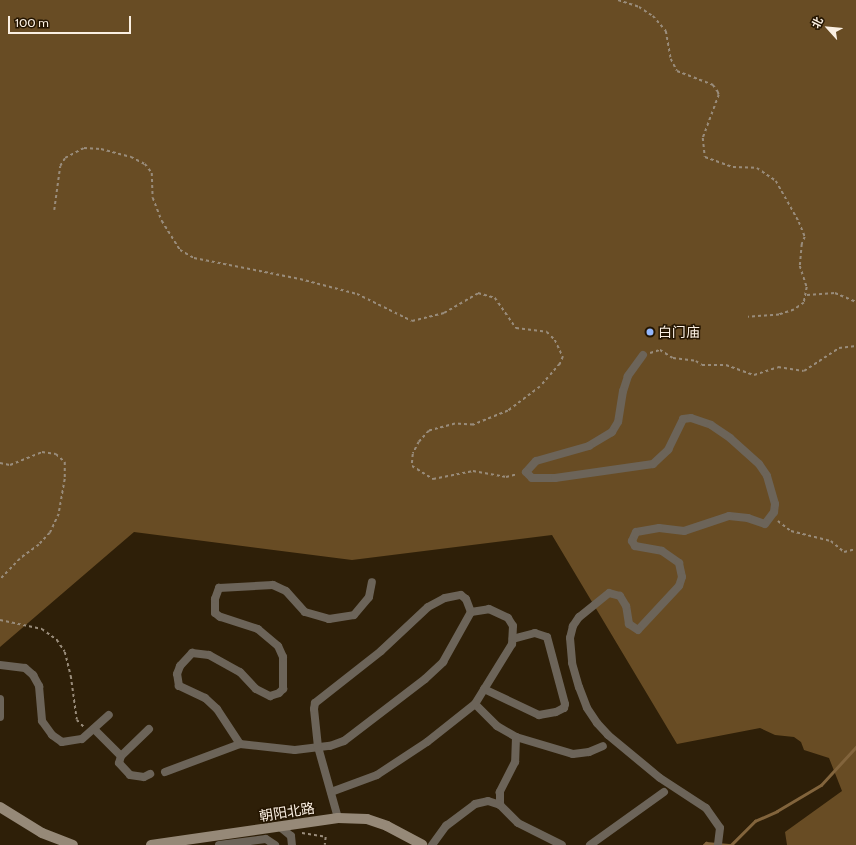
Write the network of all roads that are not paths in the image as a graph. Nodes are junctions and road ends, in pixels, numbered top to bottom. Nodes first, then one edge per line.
1 (642, 355) road end
2 (372, 582) dead end
3 (471, 612) junction
4 (513, 639) junction
5 (0, 665) edge
6 (484, 689) junction
7 (0, 699) edge
8 (475, 704) junction
9 (109, 716) dead end
10 (0, 717) edge
11 (94, 729) junction
12 (149, 729) dead end
13 (516, 737) junction
14 (240, 744) junction
15 (602, 746) dead end
16 (318, 747) junction
17 (121, 756) junction
18 (165, 772) dead end
19 (150, 774) dead end
20 (331, 792) junction
21 (664, 792) dead end
22 (500, 805) junction
23 (0, 807) edge
24 (338, 818) junction
25 (280, 827) junction
26 (73, 845) edge
27 (151, 845) edge
28 (219, 845) edge
29 (275, 845) edge
30 (292, 845) edge
31 (422, 845) edge
32 (432, 845) edge
33 (562, 845) edge
34 (590, 845) edge
35 (718, 845) edge

1 - 35 street
2 - 14 street
3 - 4 street
3 - 16 street
3 - 16 street
4 - 6 street
4 - 6 street
5 - 11 street
6 - 8 street
7 - 10 street
8 - 13 street
8 - 20 street
9 - 11 street
11 - 17 street
12 - 17 street
13 - 15 street
13 - 22 street
14 - 16 street
14 - 18 street
16 - 20 street
17 - 19 street
20 - 24 street
21 - 34 street
22 - 32 street
22 - 33 street
23 - 26 main road
24 - 25 main road, 朝阳北路
24 - 31 main road, 朝阳北路
25 - 27 main road, 朝阳北路
25 - 30 street
28 - 29 street

